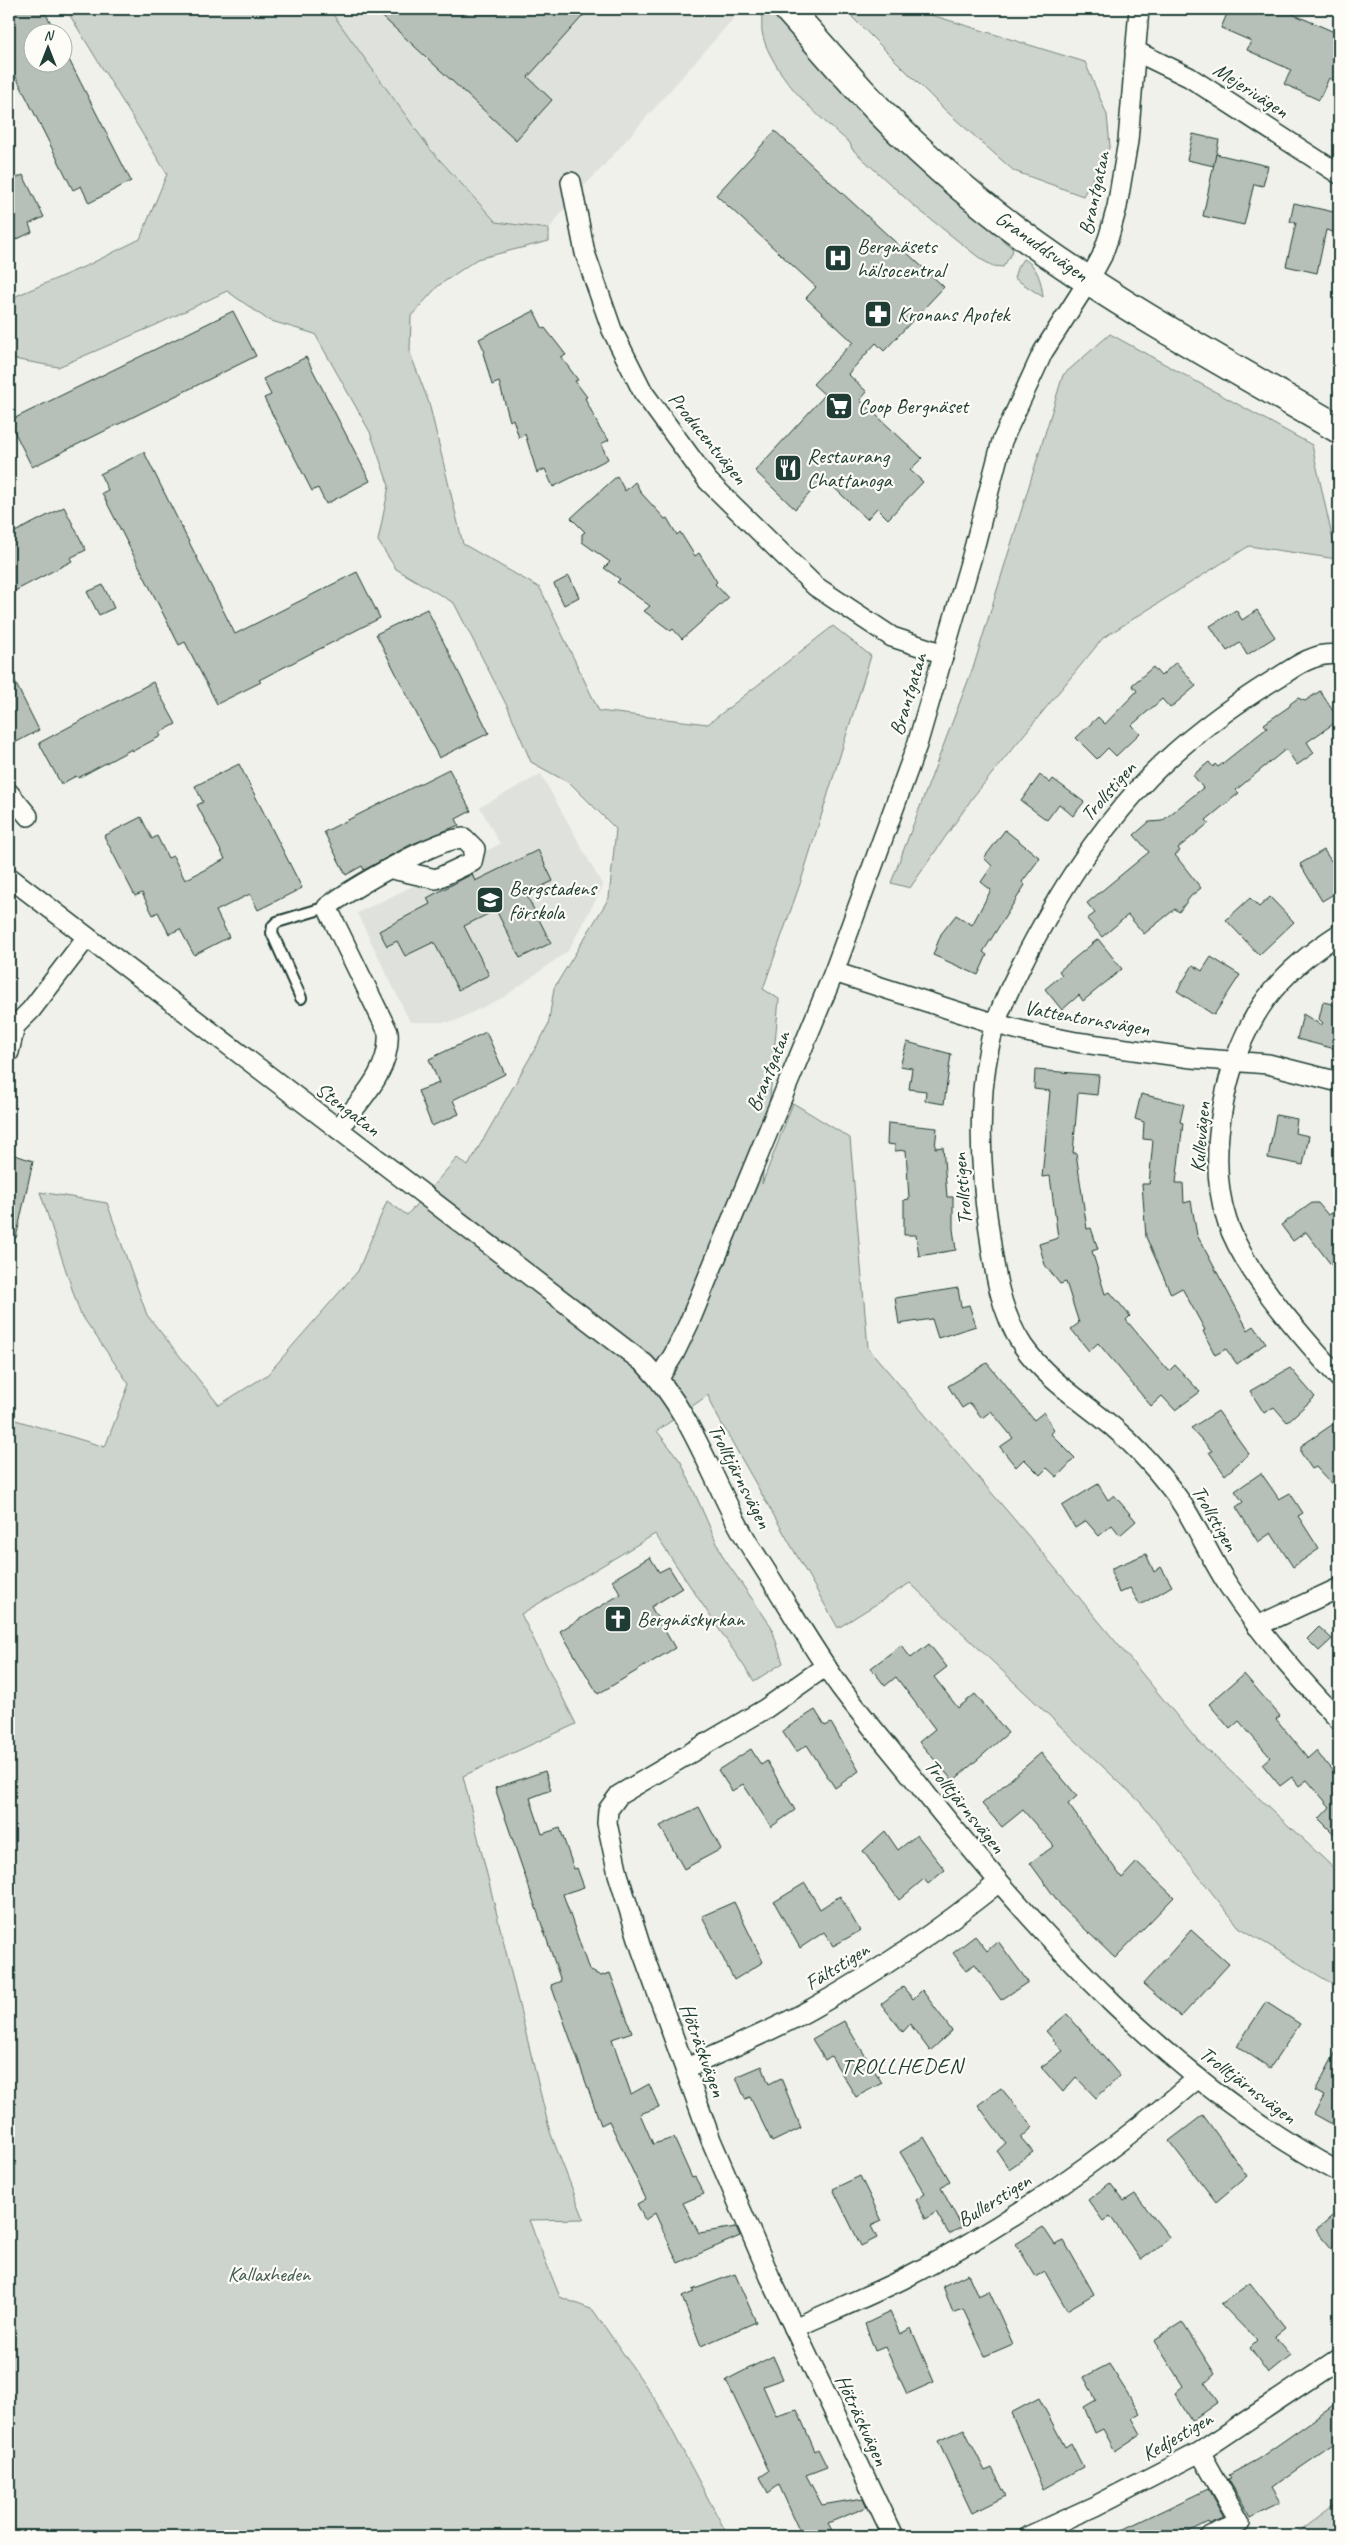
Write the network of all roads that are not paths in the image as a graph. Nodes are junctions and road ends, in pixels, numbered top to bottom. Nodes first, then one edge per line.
1 (788, 9) edge
2 (1139, 9) edge
3 (1135, 51) junction
4 (1339, 174) edge
5 (571, 182) dead end
6 (1089, 280) junction
7 (1339, 429) edge
8 (944, 654) junction
9 (1339, 656) edge
10 (9, 793) edge
11 (28, 816) dead end
12 (392, 869) dead end
13 (9, 877) edge
14 (327, 907) junction
15 (1339, 934) edge
16 (87, 938) junction
17 (834, 972) junction
18 (301, 998) dead end
19 (996, 1024) junction
20 (12, 1028) edge
21 (9, 1052) edge
22 (1236, 1061) junction
23 (1339, 1082) edge
24 (338, 1129) junction
25 (659, 1378) junction
26 (1339, 1378) edge
27 (1339, 1588) edge
28 (1257, 1626) junction
29 (826, 1666) junction
30 (1339, 1720) edge
31 (998, 1882) junction
32 (687, 2068) junction
33 (1198, 2078) junction
34 (1339, 2172) edge
35 (794, 2328) junction
36 (1339, 2359) edge
37 (1200, 2452) junction
38 (893, 2536) edge
39 (1029, 2536) edge
40 (1210, 2536) edge

1 - 6 street, Granuddsvägen
2 - 3 street, Brantgatan
3 - 4 street, Mejerivägen
3 - 6 street, Brantgatan
5 - 8 street, Producentvägen
6 - 7 street, Granuddsvägen
6 - 8 street, Brantgatan
8 - 17 street, Brantgatan
9 - 19 street, Trollstigen
10 - 11 street
12 - 14 street
13 - 16 street, Stengatan
14 - 18 lane
14 - 24 street
15 - 22 street, Kullevägen
16 - 20 street
16 - 24 street, Stengatan
17 - 19 street, Vattentornsvägen
17 - 25 street, Brantgatan
19 - 22 street, Vattentornsvägen
19 - 28 street, Trollstigen
20 - 21 street
22 - 23 street, Vattentornsvägen
22 - 26 street, Kullevägen
24 - 25 street, Stengatan
25 - 29 street, Trolltjärnsvägen
27 - 28 street
28 - 30 street, Trollstigen
29 - 31 street, Trolltjärnsvägen
29 - 32 street, Höträskvägen
31 - 32 street, Fältstigen
31 - 33 street, Trolltjärnsvägen
32 - 35 street, Höträskvägen
33 - 34 street, Trolltjärnsvägen
33 - 35 street, Bullerstigen
35 - 38 street, Höträskvägen
36 - 37 street, Kedjestigen
37 - 39 street, Kedjestigen
37 - 40 street

